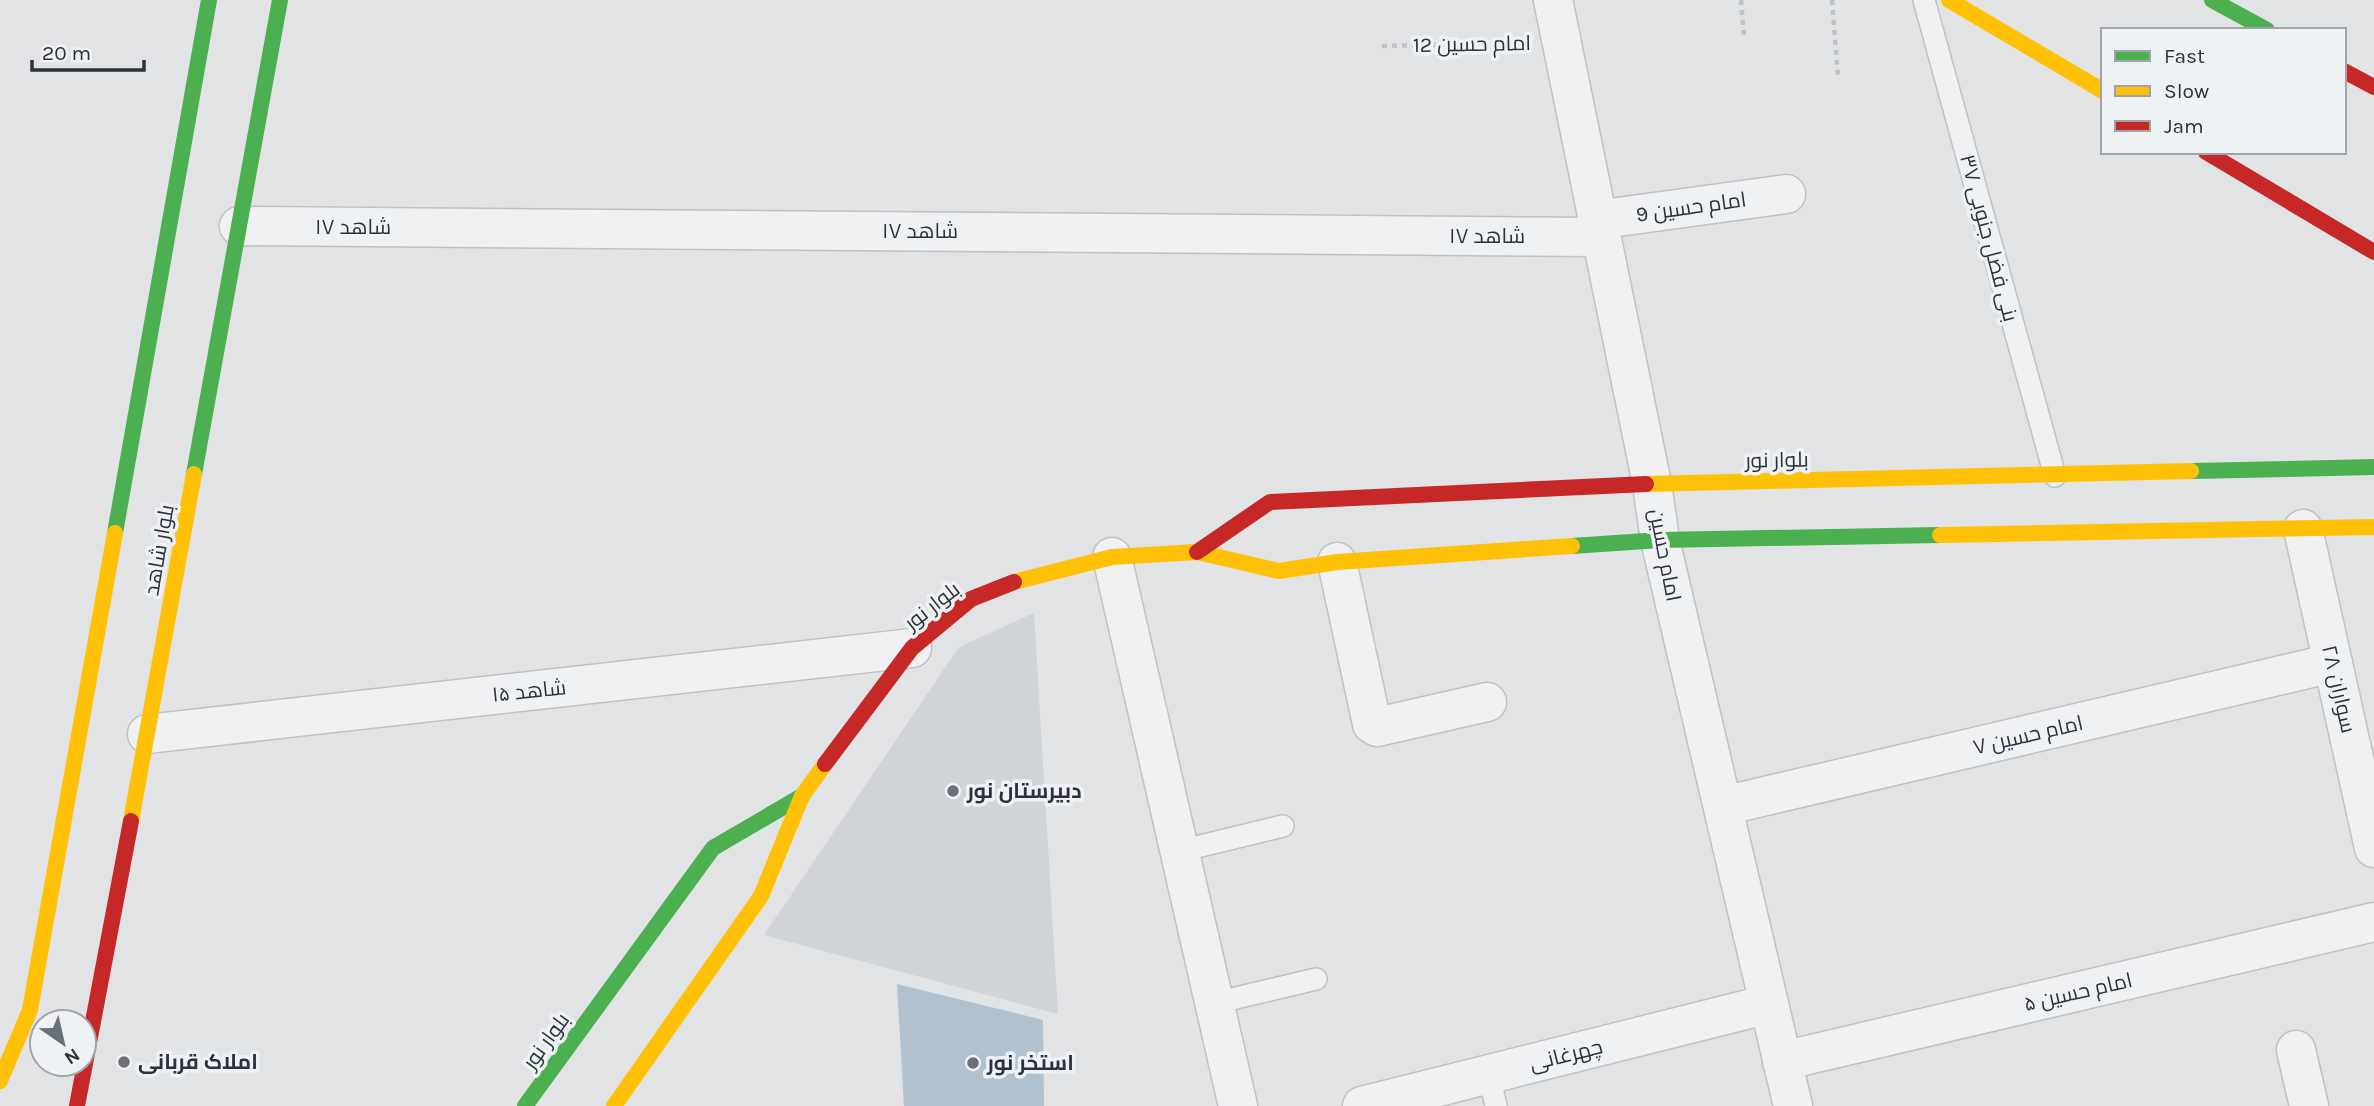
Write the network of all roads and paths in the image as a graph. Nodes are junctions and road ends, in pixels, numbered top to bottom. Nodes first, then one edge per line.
1 (209, 0) edge
2 (280, 0) edge
3 (1553, 0) edge
4 (1741, 0) edge
5 (1832, 0) edge
6 (1924, 0) edge
7 (1949, 0) edge
8 (2212, 0) edge
9 (2263, 28) edge
10 (1744, 36) dead end
11 (1561, 42) junction
12 (1382, 46) dead end
13 (2346, 72) edge
14 (1838, 76) dead end
15 (2374, 87) edge
16 (2101, 90) edge
17 (2209, 154) edge
18 (1786, 194) dead end
19 (239, 226) junction
20 (1598, 228) junction
21 (2374, 252) edge
22 (2374, 467) edge
23 (2055, 476) junction
24 (1652, 484) junction
25 (2374, 527) edge
26 (2303, 529) junction
27 (1660, 540) junction
28 (1197, 552) junction
29 (1112, 557) junction
30 (1337, 562) junction
31 (912, 648) junction
32 (2333, 663) junction
33 (1487, 702) dead end
34 (147, 734) junction
35 (802, 796) junction
36 (1723, 806) junction
37 (1283, 825) dead end
38 (2374, 848) edge
39 (1180, 851) junction
40 (2374, 922) edge
41 (1316, 979) dead end
42 (1215, 1003) junction
43 (1769, 1004) junction
44 (2296, 1050) dead end
45 (1782, 1062) junction
46 (0, 1081) edge
47 (1492, 1090) edge
48 (77, 1106) edge
49 (524, 1106) edge
50 (614, 1106) edge
51 (1238, 1106) edge
52 (1362, 1106) edge
53 (1793, 1106) edge
54 (2309, 1106) edge

1 - 46 street
2 - 19 street, بلوار شاهد
3 - 11 street, امام حسین
4 - 10 path
5 - 14 path
6 - 23 lane, بنی فضل جنوبی ۳۷
7 - 16 street
8 - 9 street
11 - 12 path, امام حسین 12
11 - 20 street, امام حسین
13 - 15 street
17 - 21 street
18 - 20 street, امام حسین 9
19 - 20 street, شاهد ۱۷
19 - 34 street, بلوار شاهد
20 - 24 street, امام حسین
22 - 23 street, بلوار نور
23 - 24 street, بلوار نور
24 - 27 street, امام حسین
24 - 28 street, بلوار نور
25 - 26 street, بلوار نور
26 - 27 street, بلوار نور
26 - 32 street, سواران ۲۸
27 - 30 street, بلوار نور
27 - 36 street, امام حسین
28 - 29 street, بلوار نور
28 - 30 street, بلوار نور
29 - 31 street, بلوار نور
29 - 39 street
30 - 33 street
31 - 34 street, شاهد ۱۵
31 - 35 street, بلوار نور
32 - 36 street, امام حسین ۷
32 - 38 street, سواران ۲۸
34 - 48 street, بلوار شاهد
35 - 49 street, بلوار نور
35 - 50 street, بلوار نور
36 - 43 street, امام حسین
37 - 39 lane
39 - 42 street
40 - 45 street, امام حسین ۵
41 - 42 lane
42 - 51 street
43 - 45 street, امام حسین
43 - 47 street, چهرغانی
44 - 54 street
45 - 53 street, امام حسین
47 - 52 street, چهرغانی

